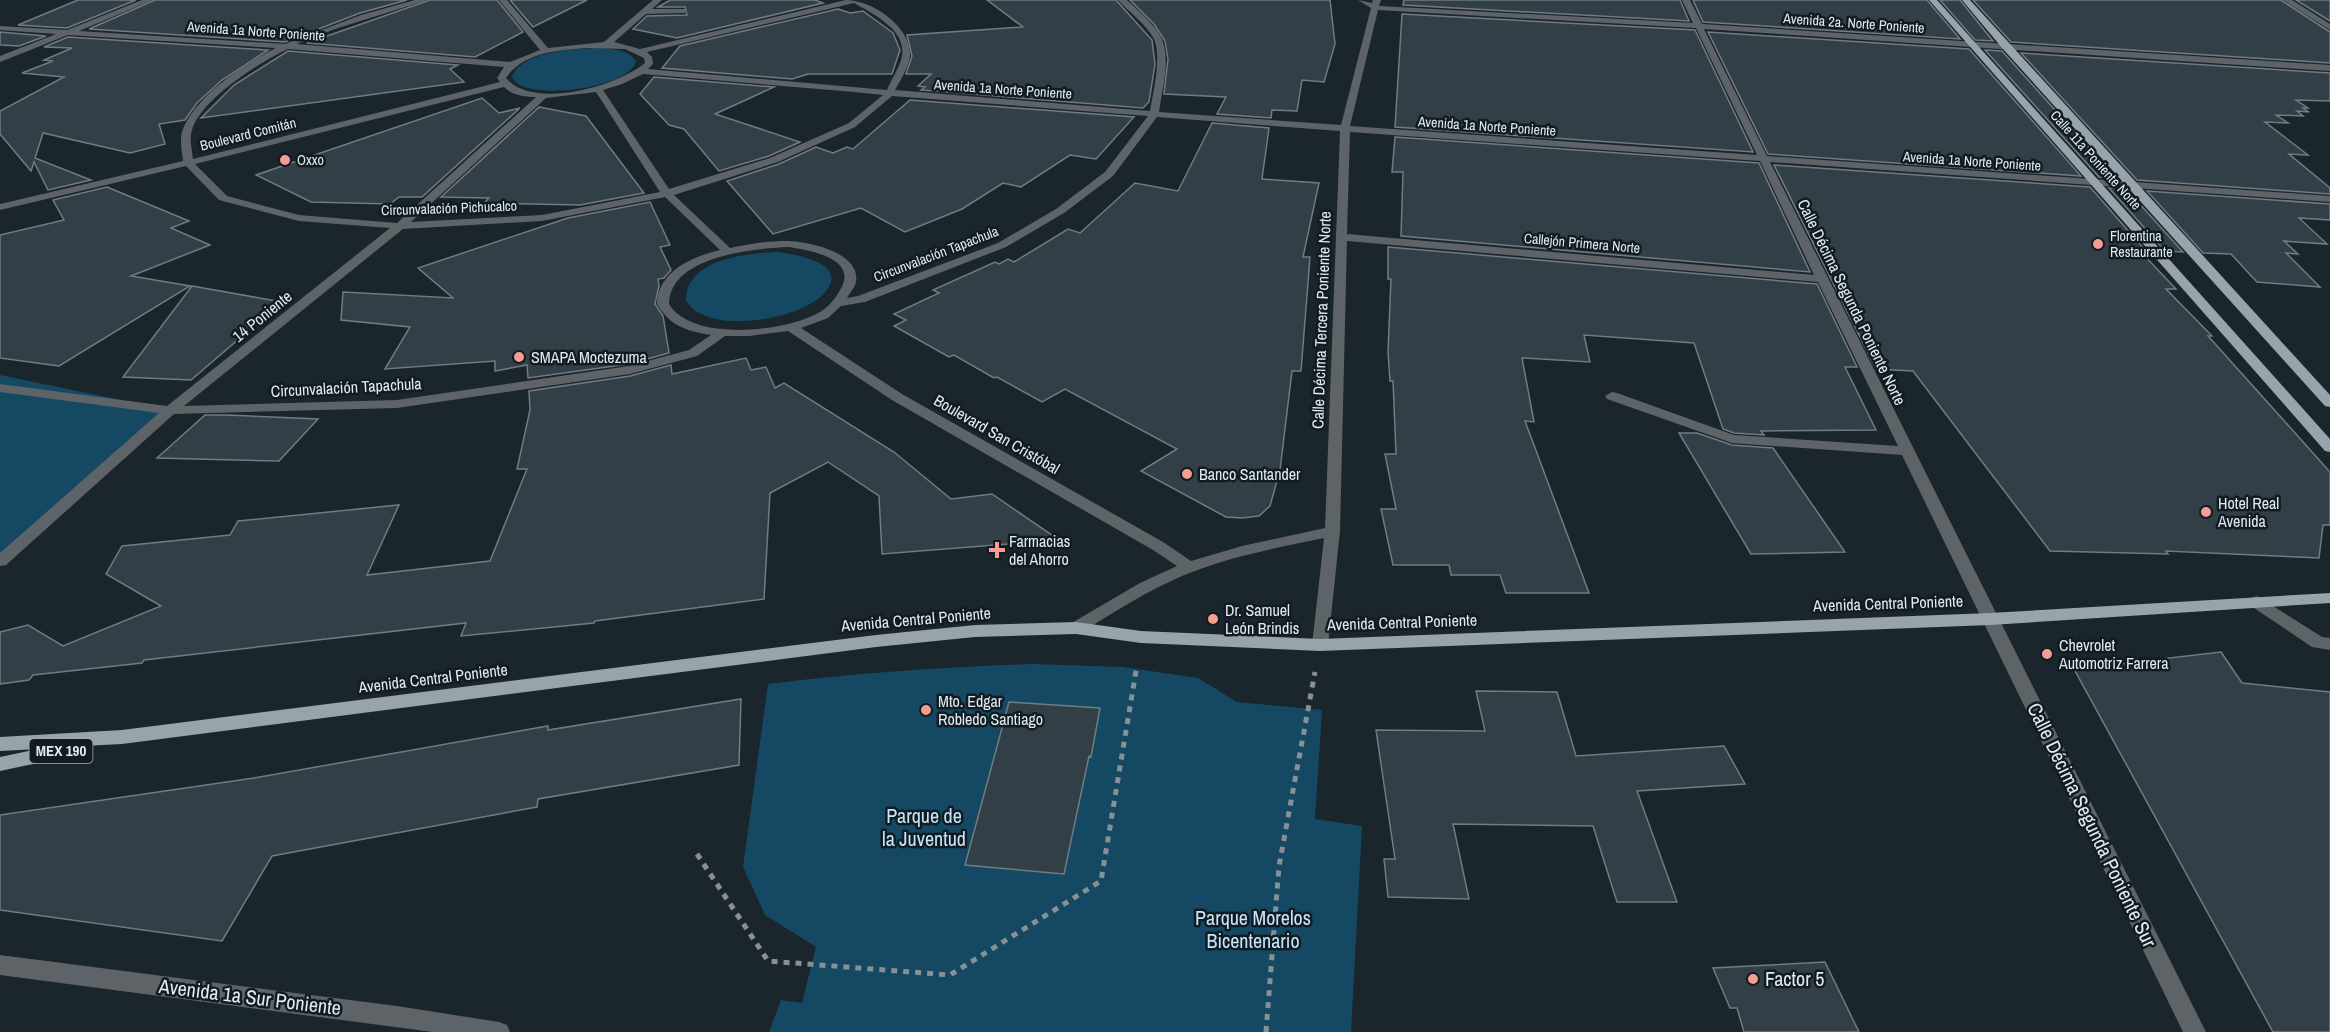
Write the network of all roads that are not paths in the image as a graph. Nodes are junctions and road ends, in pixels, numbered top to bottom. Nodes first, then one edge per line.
1 (149, 0) edge
2 (424, 0) edge
3 (503, 0) edge
4 (658, 0) edge
5 (855, 0) edge
6 (1122, 0) edge
7 (1362, 0) edge
8 (1686, 0) edge
9 (1933, 0) edge
10 (1966, 0) edge
11 (2287, 0) edge
12 (1376, 4) edge
13 (682, 11) dead end
14 (644, 12) junction
15 (1697, 26) junction
16 (0, 27) edge
17 (2330, 28) edge
18 (63, 32) junction
19 (607, 44) junction
20 (1972, 45) junction
21 (285, 46) junction
22 (2006, 47) junction
23 (546, 51) junction
24 (641, 51) junction
25 (0, 59) edge
26 (510, 65) junction
27 (2330, 68) edge
28 (643, 72) junction
29 (503, 84) junction
30 (599, 90) junction
31 (889, 94) junction
32 (544, 95) junction
33 (1154, 114) junction
34 (1345, 128) junction
35 (1763, 160) junction
36 (188, 163) junction
37 (2097, 182) junction
38 (2134, 185) junction
39 (666, 193) junction
40 (2330, 199) edge
41 (0, 207) edge
42 (400, 226) junction
43 (1340, 237) junction
44 (727, 251) junction
45 (1822, 279) junction
46 (838, 303) junction
47 (790, 327) junction
48 (721, 333) junction
49 (0, 388) edge
50 (1612, 396) dead end
51 (2330, 403) edge
52 (170, 410) junction
53 (2310, 427) junction
54 (2330, 428) edge
55 (2330, 448) edge
56 (1907, 451) junction
57 (1332, 531) junction
58 (0, 561) edge
59 (1189, 567) junction
60 (2330, 597) edge
61 (2257, 602) junction
62 (1990, 619) junction
63 (1076, 628) junction
64 (2330, 644) edge
65 (1320, 645) junction
66 (122, 737) junction
67 (0, 744) edge
68 (0, 764) edge
69 (0, 965) edge
70 (499, 1032) edge
71 (2195, 1032) edge

1 - 18 street
2 - 21 street
3 - 23 street
4 - 14 street
5 - 24 street
5 - 31 street, Circunvalación Pichucalco
6 - 33 street, Circunvalación Tapachula
7 - 12 street
8 - 15 street, Calle Décima Segunda Poniente Norte
9 - 20 main road, Calle 11a Poniente Norte
10 - 22 main road, Calle 11a Poniente Norte
11 - 17 street
12 - 15 street, Avenida 2a. Norte Poniente
12 - 34 street, Calle Décima Tercera Poniente Norte
13 - 14 street
14 - 19 street
15 - 20 street, Avenida 2a. Norte Poniente
15 - 35 street, Calle Décima Segunda Poniente Norte
16 - 18 street, Avenida 1a Norte Poniente
18 - 21 street, Avenida 1a Norte Poniente
18 - 25 street
19 - 23 street
19 - 24 street
20 - 22 street, Avenida 2a. Norte Poniente
20 - 37 main road, Calle 11a Poniente Norte
21 - 26 street, Avenida 1a Norte Poniente
21 - 36 street
22 - 27 street, Avenida 2a. Norte Poniente
22 - 38 main road, Calle 11a Poniente Norte
23 - 26 street
24 - 28 street
26 - 29 street
28 - 30 street
28 - 31 street, Avenida 1a Norte Poniente
29 - 32 street
29 - 36 street, Boulevard Comitán
30 - 32 street
30 - 39 street
31 - 33 street, Avenida 1a Norte Poniente
31 - 39 street, Circunvalación Pichucalco
32 - 42 street, 14 Poniente
33 - 34 street, Avenida 1a Norte Poniente
33 - 46 street, Circunvalación Tapachula
34 - 35 street, Avenida 1a Norte Poniente
34 - 43 street, Calle Décima Tercera Poniente Norte
35 - 37 street, Avenida 1a Norte Poniente
35 - 45 street, Calle Décima Segunda Poniente Norte
36 - 41 street, Boulevard Comitán
36 - 42 street, Circunvalación Pichucalco
37 - 38 street, Avenida 1a Norte Poniente
37 - 53 main road, Calle 11a Poniente Norte
38 - 40 street, Avenida 1a Norte Poniente
38 - 51 main road, Calle 11a Poniente Norte
39 - 42 street, Circunvalación Pichucalco
39 - 44 street
42 - 52 street, 14 Poniente
43 - 45 street, Callejón Primera Norte
43 - 57 street, Calle Décima Tercera Poniente Norte
44 - 46 street
44 - 48 street
45 - 56 street, Calle Décima Segunda Poniente Norte
46 - 47 street
47 - 48 street
47 - 59 street, Boulevard San Cristóbal
48 - 52 street, Circunvalación Tapachula
49 - 52 street, Circunvalación Tapachula
50 - 56 street
52 - 58 street, 14 Poniente
53 - 54 main road
53 - 55 main road, Calle 11a Poniente Norte
56 - 62 street, Calle Décima Segunda Poniente Norte
57 - 59 street
57 - 65 street, Calle Décima Tercera Poniente Norte
59 - 63 street
60 - 61 main road, Avenida Central Poniente / MEX 190
61 - 62 main road, Avenida Central Poniente / MEX 190
61 - 64 street
62 - 65 main road, Avenida Central Poniente / MEX 190
62 - 71 street, Calle Décima Segunda Poniente Sur
63 - 65 main road, Avenida Central Poniente / MEX 190
63 - 66 main road, Avenida Central Poniente / MEX 190
66 - 67 main road, MEX 190
66 - 68 main road, MEX 190
69 - 70 street, Avenida 1a Sur Poniente

